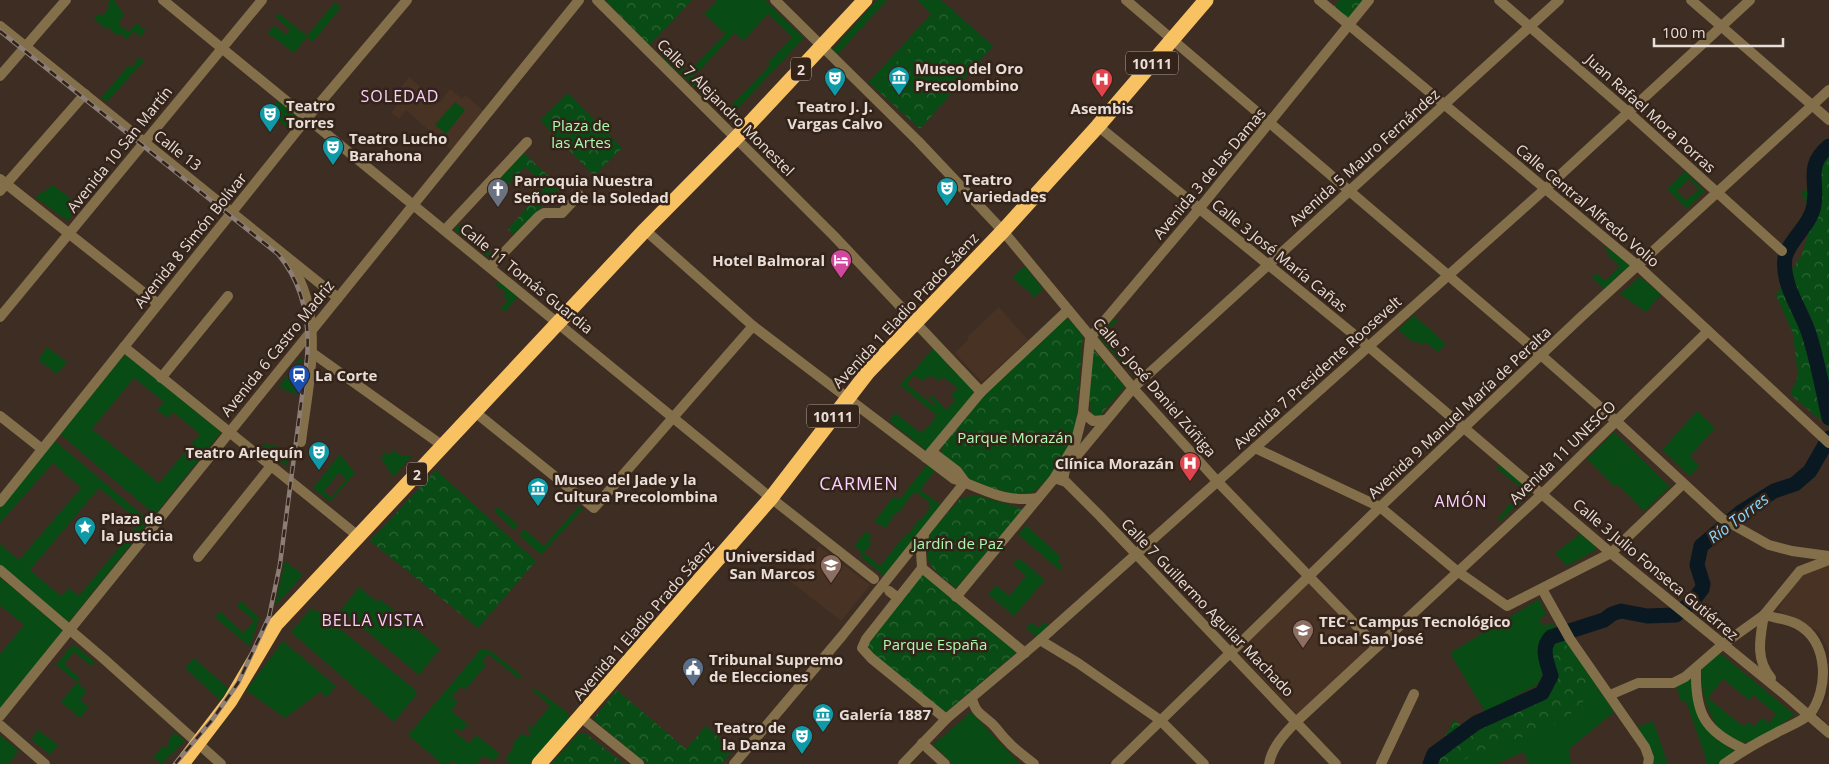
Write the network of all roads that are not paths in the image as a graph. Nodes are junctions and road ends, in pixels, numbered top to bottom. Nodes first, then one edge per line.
1 (66, 0) edge
2 (163, 0) edge
3 (262, 0) edge
4 (407, 0) edge
5 (579, 0) edge
6 (596, 0) edge
7 (775, 0) edge
8 (865, 0) edge
9 (1126, 0) edge
10 (1206, 0) edge
11 (1319, 0) edge
12 (1369, 0) edge
13 (1499, 0) edge
14 (1559, 0) edge
15 (1691, 0) edge
16 (1750, 0) edge
17 (1348, 25) junction
18 (0, 26) edge
19 (1530, 26) junction
20 (1722, 26) junction
21 (1172, 39) junction
22 (27, 46) junction
23 (822, 47) junction
24 (222, 48) junction
25 (0, 76) edge
26 (1829, 90) edge
27 (85, 94) junction
28 (1445, 104) junction
29 (1812, 105) junction
30 (1628, 112) junction
31 (308, 117) junction
32 (1829, 120) edge
33 (1269, 124) junction
34 (1098, 126) junction
35 (736, 138) junction
36 (144, 142) junction
37 (527, 142) dead end
38 (2, 185) edge
39 (1545, 189) junction
40 (1349, 190) junction
41 (1718, 193) junction
42 (579, 195) dead end
43 (414, 203) junction
44 (1199, 209) junction
45 (232, 212) junction
46 (445, 230) junction
47 (645, 230) junction
48 (1002, 231) junction
49 (68, 235) junction
50 (1782, 251) dead end
51 (286, 257) junction
52 (1267, 264) junction
53 (1638, 266) junction
54 (490, 267) junction
55 (1447, 275) junction
56 (228, 296) dead end
57 (338, 298) junction
58 (158, 304) junction
59 (1068, 310) junction
60 (0, 317) edge
61 (915, 321) junction
62 (557, 323) junction
63 (753, 326) junction
64 (313, 329) junction
65 (1708, 331) junction
66 (1090, 338) junction
67 (1368, 346) junction
68 (124, 347) junction
69 (311, 352) junction
70 (1540, 356) junction
71 (162, 378) junction
72 (1133, 388) junction
73 (981, 392) junction
74 (847, 398) junction
75 (475, 412) junction
76 (1083, 413) junction
77 (0, 416) edge
78 (674, 417) junction
79 (1105, 420) junction
80 (1616, 421) junction
81 (1464, 428) junction
82 (228, 431) junction
83 (300, 442) dead end
84 (1829, 443) edge
85 (443, 446) junction
86 (1255, 448) junction
87 (42, 449) junction
88 (929, 455) junction
89 (271, 466) junction
90 (1058, 480) junction
91 (1218, 481) junction
92 (964, 482) junction
93 (1683, 484) junction
94 (1543, 493) junction
95 (771, 498) junction
96 (1038, 498) junction
97 (0, 502) edge
98 (1380, 507) junction
99 (924, 533) junction
100 (358, 536) junction
101 (1611, 553) junction
102 (1137, 554) junction
103 (1829, 556) edge
104 (198, 557) dead end
105 (1829, 560) edge
106 (922, 568) junction
107 (0, 570) edge
108 (1457, 571) junction
109 (1308, 576) junction
110 (874, 579) dead end
111 (1542, 589) junction
112 (956, 597) junction
113 (1764, 615) junction
114 (69, 629) junction
115 (1040, 640) junction
116 (1722, 645) junction
117 (1376, 647) junction
118 (1230, 650) junction
119 (1025, 653) junction
120 (1696, 670) junction
121 (1783, 692) junction
122 (1414, 694) dead end
123 (1610, 695) junction
124 (972, 698) junction
125 (1809, 715) junction
126 (0, 716) edge
127 (582, 718) junction
128 (946, 719) junction
129 (1160, 720) junction
130 (1297, 721) junction
131 (1792, 724) junction
132 (0, 726) edge
133 (1829, 733) edge
134 (922, 743) junction
135 (199, 744) junction
136 (1744, 749) junction
137 (45, 764) edge
138 (182, 764) edge
139 (221, 764) edge
140 (539, 764) edge
141 (639, 764) edge
142 (734, 764) edge
143 (903, 764) edge
144 (945, 764) edge
145 (1034, 764) edge
146 (1116, 764) edge
147 (1204, 764) edge
148 (1269, 764) edge
149 (1336, 764) edge
150 (1381, 764) edge
151 (1648, 764) edge
152 (1724, 764) edge

1 - 22 street
2 - 24 street, Calle 11 Tomás Guardia
3 - 24 street, Avenida 10 San Martín
4 - 31 street, Avenida 8 Simón Bolívar
5 - 43 street, Avenida 6 Castro Madriz
6 - 35 street, Calle 7 Alejandro Monestel
7 - 23 street, Calle 5 José Daniel Zúñiga
8 - 23 highway, 2
9 - 21 street
10 - 21 highway, Avenida 1 Eladio Prado Sáenz / 10111
11 - 17 street, Calle Central Alfredo Volio
12 - 17 street, Avenida 3 de las Damas
13 - 19 street, Juan Rafael Mora Porras
14 - 19 street, Avenida 5 Mauro Fernández
15 - 20 street
16 - 20 street, Avenida 7 Presidente Roosevelt
17 - 28 street, Calle Central Alfredo Volio
17 - 33 street, Avenida 3 de las Damas
18 - 22 street, Calle 13
19 - 28 street, Avenida 5 Mauro Fernández
19 - 30 street, Juan Rafael Mora Porras
20 - 29 street
20 - 30 street, Avenida 7 Presidente Roosevelt
21 - 33 street
21 - 34 highway, Avenida 1 Eladio Prado Sáenz / 10111
22 - 25 street
22 - 27 street, Calle 13
23 - 35 highway, 2
23 - 48 street, Calle 5 José Daniel Zúñiga
24 - 31 street, Calle 11 Tomás Guardia
24 - 36 street, Avenida 10 San Martín
26 - 29 street, Avenida 9 Manuel María de Peralta
27 - 36 street, Calle 13
27 - 38 street
28 - 39 street, Calle Central Alfredo Volio
28 - 40 street, Avenida 5 Mauro Fernández
29 - 32 street
29 - 41 street, Avenida 9 Manuel María de Peralta
30 - 39 street, Avenida 7 Presidente Roosevelt
30 - 41 street, Juan Rafael Mora Porras
31 - 43 street, Calle 11 Tomás Guardia
31 - 45 street, Avenida 8 Simón Bolívar
33 - 40 street
33 - 44 street, Avenida 3 de las Damas
34 - 44 street, Calle 3 José María Cañas
34 - 48 highway, Avenida 1 Eladio Prado Sáenz / 10111
35 - 47 highway, 2
35 - 61 street, Calle 7 Alejandro Monestel
36 - 45 street, Calle 13
36 - 49 street, Avenida 10 San Martín
37 - 46 street
38 - 49 street
39 - 53 street, Calle Central Alfredo Volio
39 - 55 street, Avenida 7 Presidente Roosevelt
40 - 52 street, Avenida 5 Mauro Fernández
40 - 55 street
41 - 50 street, Juan Rafael Mora Porras
41 - 53 street, Avenida 9 Manuel María de Peralta
42 - 54 street
43 - 46 street, Calle 11 Tomás Guardia
43 - 57 street, Avenida 6 Castro Madriz
44 - 52 street, Calle 3 José María Cañas
44 - 66 street, Avenida 3 de las Damas
45 - 51 street, Calle 13
45 - 58 street, Avenida 8 Simón Bolívar
46 - 54 street, Calle 11 Tomás Guardia
47 - 62 highway, 2
47 - 63 street
48 - 59 street, Calle 5 José Daniel Zúñiga
48 - 61 highway, Avenida 1 Eladio Prado Sáenz / 10111
49 - 58 street
49 - 60 street, Avenida 10 San Martín
51 - 57 street, Calle 13
51 - 64 street
52 - 67 street, Calle 3 José María Cañas
52 - 72 street, Avenida 5 Mauro Fernández
53 - 65 street, Calle Central Alfredo Volio
53 - 70 street, Avenida 9 Manuel María de Peralta
54 - 62 street, Calle 11 Tomás Guardia
55 - 67 street, Avenida 7 Presidente Roosevelt
55 - 70 street
56 - 71 street
57 - 64 street, Avenida 6 Castro Madriz
58 - 68 street, Avenida 8 Simón Bolívar
59 - 66 street, Calle 5 José Daniel Zúñiga
59 - 73 street
61 - 73 street
61 - 74 highway, Avenida 1 Eladio Prado Sáenz / 10111
62 - 75 highway, 2
62 - 78 street, Calle 11 Tomás Guardia
63 - 74 street
63 - 78 street
64 - 69 street
64 - 82 street, Avenida 6 Castro Madriz
65 - 80 street, Avenida 11 UNESCO
65 - 84 street, Calle Central Alfredo Volio
66 - 72 street, Calle 5 José Daniel Zúñiga
66 - 76 street
67 - 81 street, Calle 3 José María Cañas
67 - 86 street, Avenida 7 Presidente Roosevelt
68 - 71 street
68 - 87 street, Avenida 8 Simón Bolívar
69 - 83 street
69 - 85 street
70 - 80 street
70 - 81 street, Avenida 9 Manuel María de Peralta
71 - 82 street
72 - 79 street, Avenida 5 Mauro Fernández
72 - 91 street, Calle 5 José Daniel Zúñiga
73 - 88 street
74 - 88 street
74 - 95 highway, Avenida 1 Eladio Prado Sáenz / 10111
75 - 78 street
75 - 85 highway, 2
76 - 79 street
76 - 90 street
77 - 87 street
78 - 95 street, Calle 11 Tomás Guardia
79 - 90 street, Avenida 5 Mauro Fernández
80 - 93 street
80 - 94 street, Avenida 11 UNESCO
81 - 94 street, Calle 3 Julio Fonseca Gutiérrez
81 - 98 street, Avenida 9 Manuel María de Peralta
82 - 89 street
82 - 114 street, Avenida 6 Castro Madriz
85 - 100 highway, 2
86 - 91 street, Avenida 7 Presidente Roosevelt
86 - 98 street
87 - 97 street, Avenida 8 Simón Bolívar
88 - 92 street
89 - 100 street
89 - 104 street
90 - 96 street, Avenida 5 Mauro Fernández
90 - 102 street, Calle 7 Guillermo Aguilar Machado
91 - 102 street, Avenida 7 Presidente Roosevelt
91 - 109 street, Calle 5 José Daniel Zúñiga
92 - 96 street
92 - 99 street
93 - 101 street
93 - 103 street
94 - 101 street, Calle 3 Julio Fonseca Gutiérrez
94 - 108 street, Avenida 11 UNESCO
95 - 110 street, Calle 11 Tomás Guardia
95 - 127 highway, Avenida 1 Eladio Prado Sáenz / 10111
96 - 112 street, Avenida 5 Mauro Fernández
98 - 108 street
98 - 109 street, Avenida 9 Manuel María de Peralta
99 - 106 street
99 - 142 street
100 - 135 highway, 2
101 - 111 street
101 - 116 street, Calle 3 Julio Fonseca Gutiérrez
102 - 115 street, Avenida 7 Presidente Roosevelt
102 - 118 street, Calle 7 Guillermo Aguilar Machado
105 - 113 street
106 - 112 street
106 - 128 street
107 - 114 street
108 - 111 street
108 - 117 street, Avenida 11 UNESCO
109 - 117 street, Calle 5 José Daniel Zúñiga
109 - 118 street, Avenida 9 Manuel María de Peralta
111 - 123 street
112 - 119 street
113 - 116 street
113 - 121 street
113 - 125 street
114 - 126 street, Avenida 6 Castro Madriz
114 - 135 street
115 - 119 street, Avenida 7 Presidente Roosevelt
115 - 129 street
116 - 120 street
116 - 121 street, Calle 3 Julio Fonseca Gutiérrez
117 - 130 street, Avenida 11 UNESCO
118 - 129 street, Avenida 9 Manuel María de Peralta
118 - 130 street, Calle 7 Guillermo Aguilar Machado
119 - 124 street, Avenida 7 Presidente Roosevelt
120 - 123 street
120 - 136 street
121 - 125 street, Calle 3 Julio Fonseca Gutiérrez
122 - 150 street
123 - 151 street
124 - 128 street, Avenida 7 Presidente Roosevelt
124 - 145 street
125 - 131 street
125 - 133 street, Calle 3 Julio Fonseca Gutiérrez
127 - 140 highway, Avenida 1 Eladio Prado Sáenz / 10111
127 - 141 street
128 - 134 street, Avenida 7 Presidente Roosevelt
129 - 146 street, Avenida 9 Manuel María de Peralta
129 - 147 street
130 - 148 street, Avenida 11 UNESCO
130 - 149 street, Calle 7 Guillermo Aguilar Machado
131 - 133 street
131 - 136 street
132 - 137 street
134 - 143 street, Avenida 7 Presidente Roosevelt
134 - 144 street
135 - 138 highway, 2
135 - 139 street
136 - 152 street

